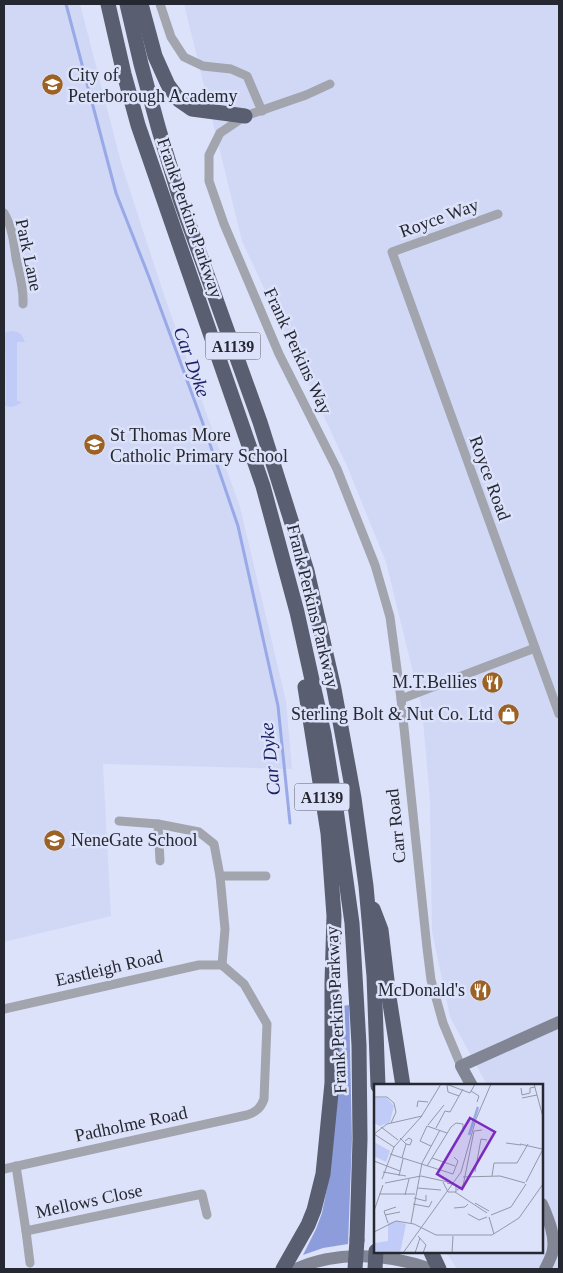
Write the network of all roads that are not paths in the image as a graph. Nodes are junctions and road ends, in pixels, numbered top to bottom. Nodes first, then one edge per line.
1 (108, 4) edge
2 (127, 4) edge
3 (141, 4) edge
4 (160, 4) edge
5 (330, 84) dead end
6 (262, 111) junction
7 (245, 116) junction
8 (4, 213) edge
9 (498, 214) dead end
10 (392, 252) joint
11 (23, 304) dead end
12 (297, 612) junction
13 (535, 648) junction
14 (400, 699) junction
15 (559, 714) edge
16 (120, 821) dead end
17 (158, 824) junction
18 (160, 861) dead end
19 (220, 876) junction
20 (266, 876) dead end
21 (222, 965) junction
22 (382, 998) junction
23 (4, 1009) edge
24 (559, 1022) edge
25 (462, 1066) junction
26 (378, 1084) edge
27 (403, 1084) edge
28 (471, 1084) edge
29 (16, 1166) junction
30 (4, 1169) edge
31 (543, 1206) edge
32 (207, 1215) dead end
33 (26, 1231) junction
34 (376, 1253) edge
35 (431, 1253) edge
36 (30, 1262) dead end
37 (283, 1269) edge
38 (296, 1269) edge
39 (355, 1269) edge
40 (375, 1269) edge
41 (431, 1269) edge
42 (439, 1269) edge
43 (545, 1269) edge

1 - 12 highway, Frank Perkins Parkway / A1139
2 - 22 highway, Frank Perkins Parkway / A1139
3 - 7 highway
4 - 6 street
5 - 6 street, Frank Perkins Way
6 - 7 street, Frank Perkins Way
7 - 14 street, Frank Perkins Way
8 - 11 street, Park Lane
9 - 10 street, Royce Way
10 - 13 street, Royce Road
12 - 37 highway, A1139
12 - 39 highway, Frank Perkins Parkway / A1139, bridge
13 - 14 street
13 - 15 street, Royce Road
14 - 25 street, Carr Road
16 - 17 street
17 - 18 street
17 - 19 street
19 - 20 street
19 - 21 street
21 - 23 street, Eastleigh Road
21 - 29 street, Padholme Road
22 - 26 highway, A1139
22 - 27 highway, A1139
24 - 25 street
25 - 28 street, Carr Road
29 - 30 street, Padholme Road
29 - 33 street, Mellows Close
31 - 43 street
32 - 33 street, Mellows Close
33 - 36 street
34 - 40 highway, bridge
35 - 42 highway
38 - 41 street

